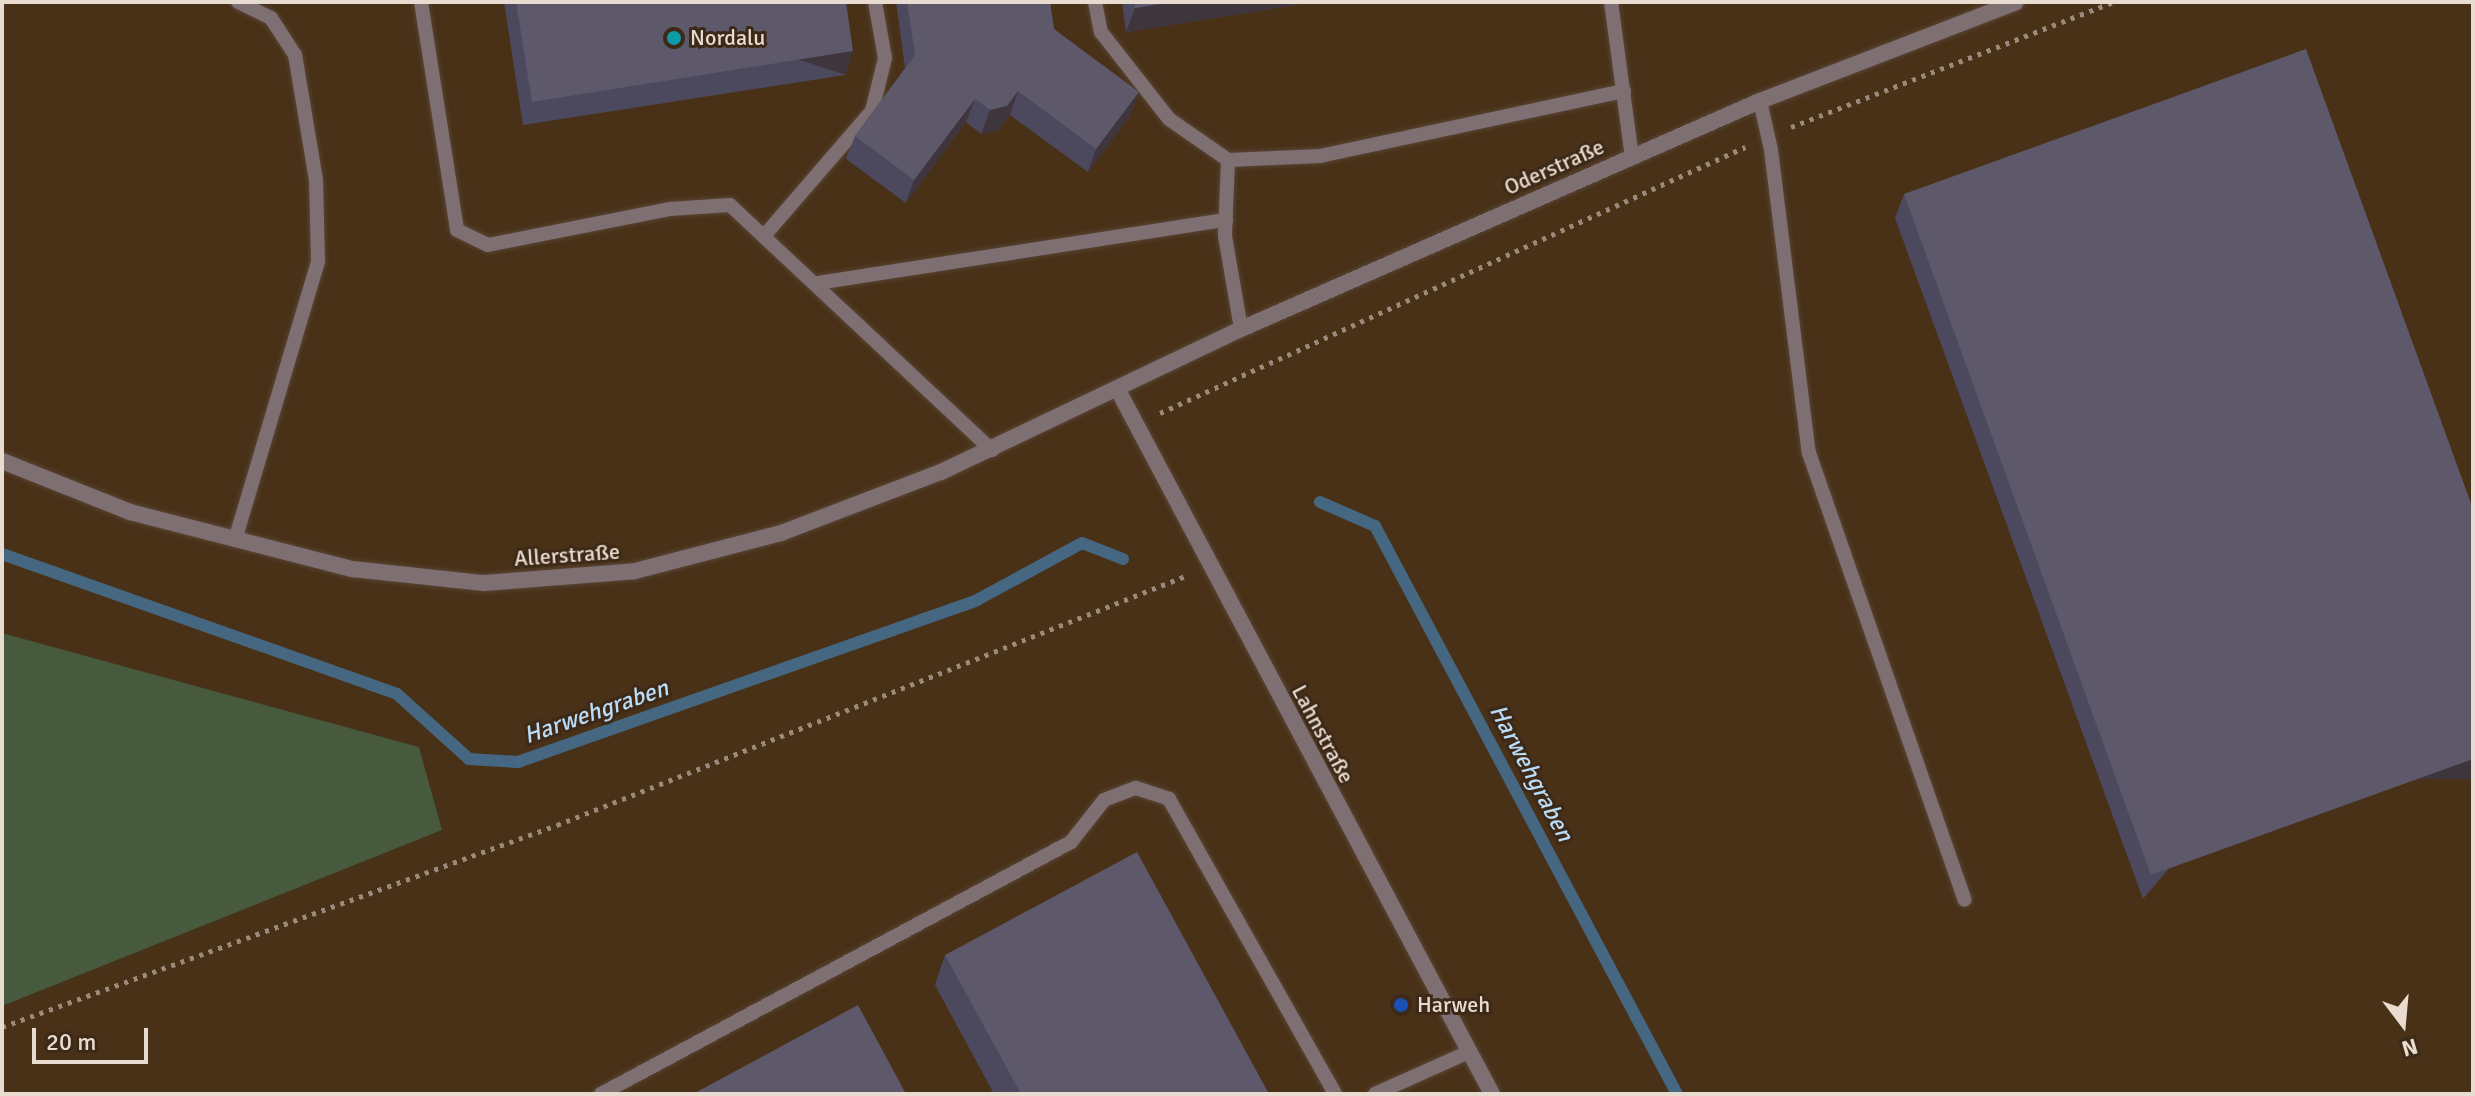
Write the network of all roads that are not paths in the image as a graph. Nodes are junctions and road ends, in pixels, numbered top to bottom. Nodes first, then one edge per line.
1 (238, 2) edge
2 (421, 2) edge
3 (875, 2) edge
4 (1095, 2) edge
5 (1611, 2) edge
6 (2016, 2) edge
7 (1624, 91) junction
8 (1760, 101) junction
9 (1632, 157) junction
10 (1228, 160) junction
11 (1226, 220) junction
12 (764, 236) junction
13 (817, 283) junction
14 (1241, 329) junction
15 (1119, 392) junction
16 (992, 450) junction
17 (2, 461) edge
18 (235, 540) junction
19 (1965, 900) dead end
20 (1469, 1052) junction
21 (601, 1094) edge
22 (1335, 1094) edge
23 (1375, 1094) edge
24 (1492, 1094) edge

1 - 18 lane
2 - 12 lane
3 - 12 lane
4 - 10 lane
5 - 7 lane
6 - 8 street, Oderstraße
7 - 9 lane
7 - 10 lane
8 - 9 street, Oderstraße
8 - 19 lane
9 - 14 street, Oderstraße
10 - 11 lane
11 - 13 lane
11 - 14 lane
12 - 13 lane
13 - 16 lane
14 - 15 street, Oderstraße
15 - 16 street, Allerstraße
15 - 20 street, Lahnstraße
16 - 18 street, Allerstraße
17 - 18 street, Allerstraße
20 - 23 lane
20 - 24 street, Lahnstraße
21 - 22 lane

